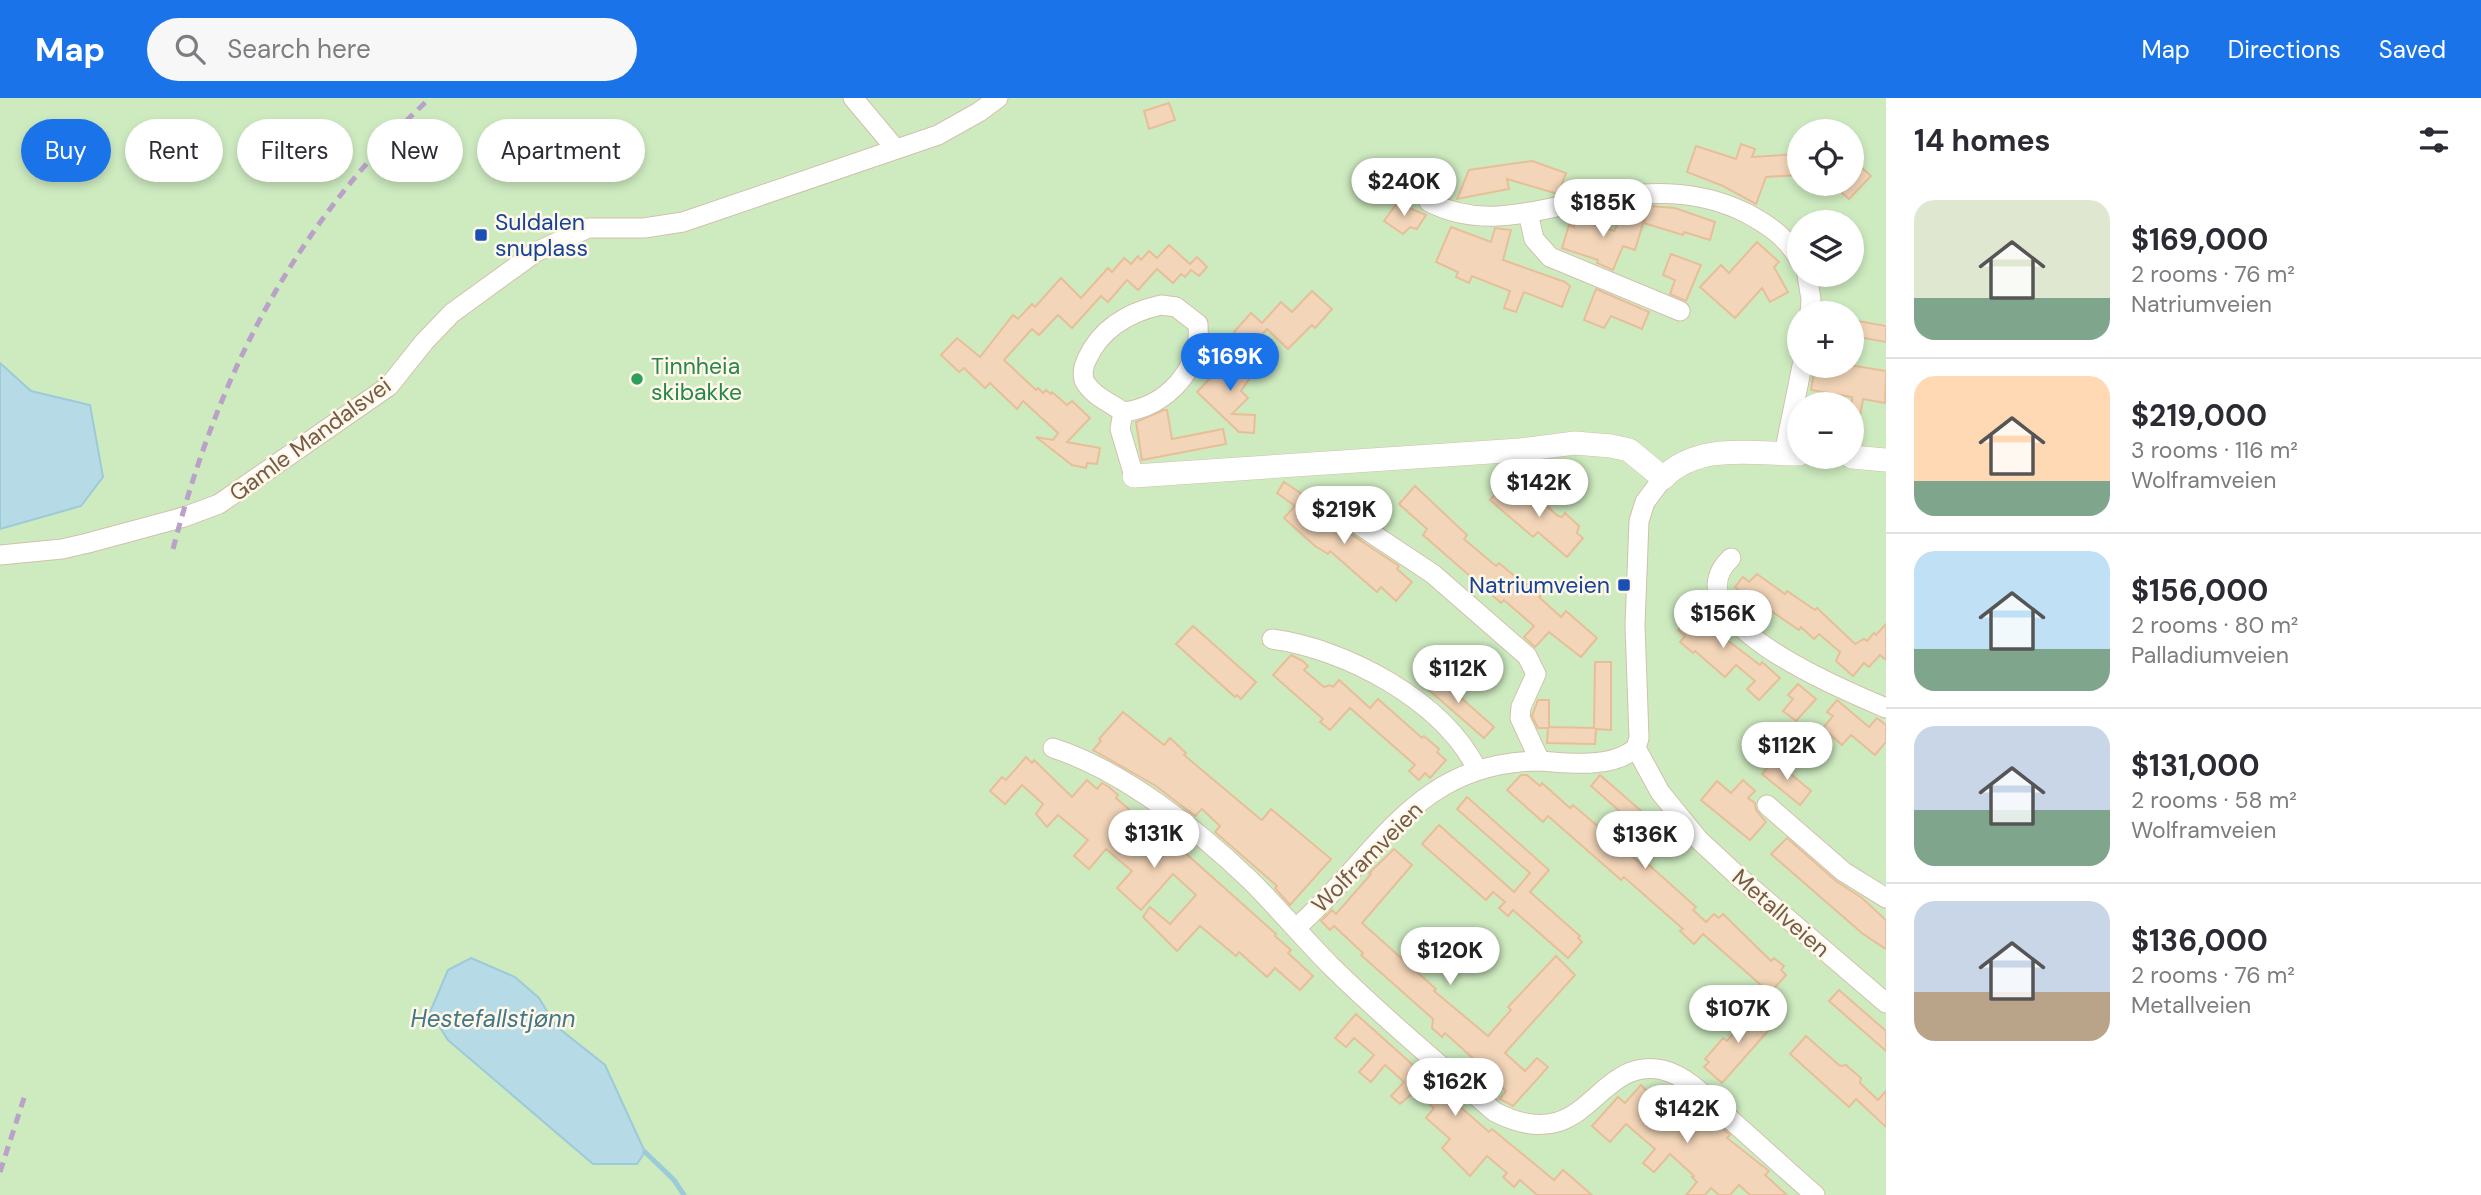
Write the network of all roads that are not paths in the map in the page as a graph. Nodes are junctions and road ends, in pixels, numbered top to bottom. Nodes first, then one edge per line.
1 (853, 98) edge
2 (998, 98) edge
3 (895, 148) junction
4 (1429, 202) dead end
5 (1528, 213) junction
6 (1787, 243) edge
7 (1680, 311) dead end
8 (1123, 412) junction
9 (1787, 454) edge
10 (1864, 458) edge
11 (1886, 460) edge
12 (1134, 476) joint
13 (1662, 478) junction
14 (1320, 499) dead end
15 (0, 555) edge
16 (1731, 558) dead end
17 (1272, 639) dead end
18 (1886, 708) edge
19 (1053, 748) dead end
20 (1636, 748) junction
21 (1540, 761) junction
22 (1477, 769) junction
23 (1767, 805) dead end
24 (1886, 898) edge
25 (1296, 928) junction
26 (1886, 1003) edge
27 (1815, 1195) edge

1 - 3 street
2 - 3 street, Gamle Mandalsvei
3 - 15 street, Gamle Mandalsvei
4 - 5 street
5 - 6 street
5 - 7 street
8 - 8 street
8 - 12 street
9 - 13 street
10 - 11 street
12 - 13 street
13 - 20 street
14 - 21 street
16 - 18 street
17 - 22 street
19 - 25 street, Wolframveien
20 - 21 street
20 - 26 street, Metallveien
21 - 22 street, Wolframveien
22 - 25 street, Wolframveien
23 - 24 street
25 - 27 street, Wolframveien

